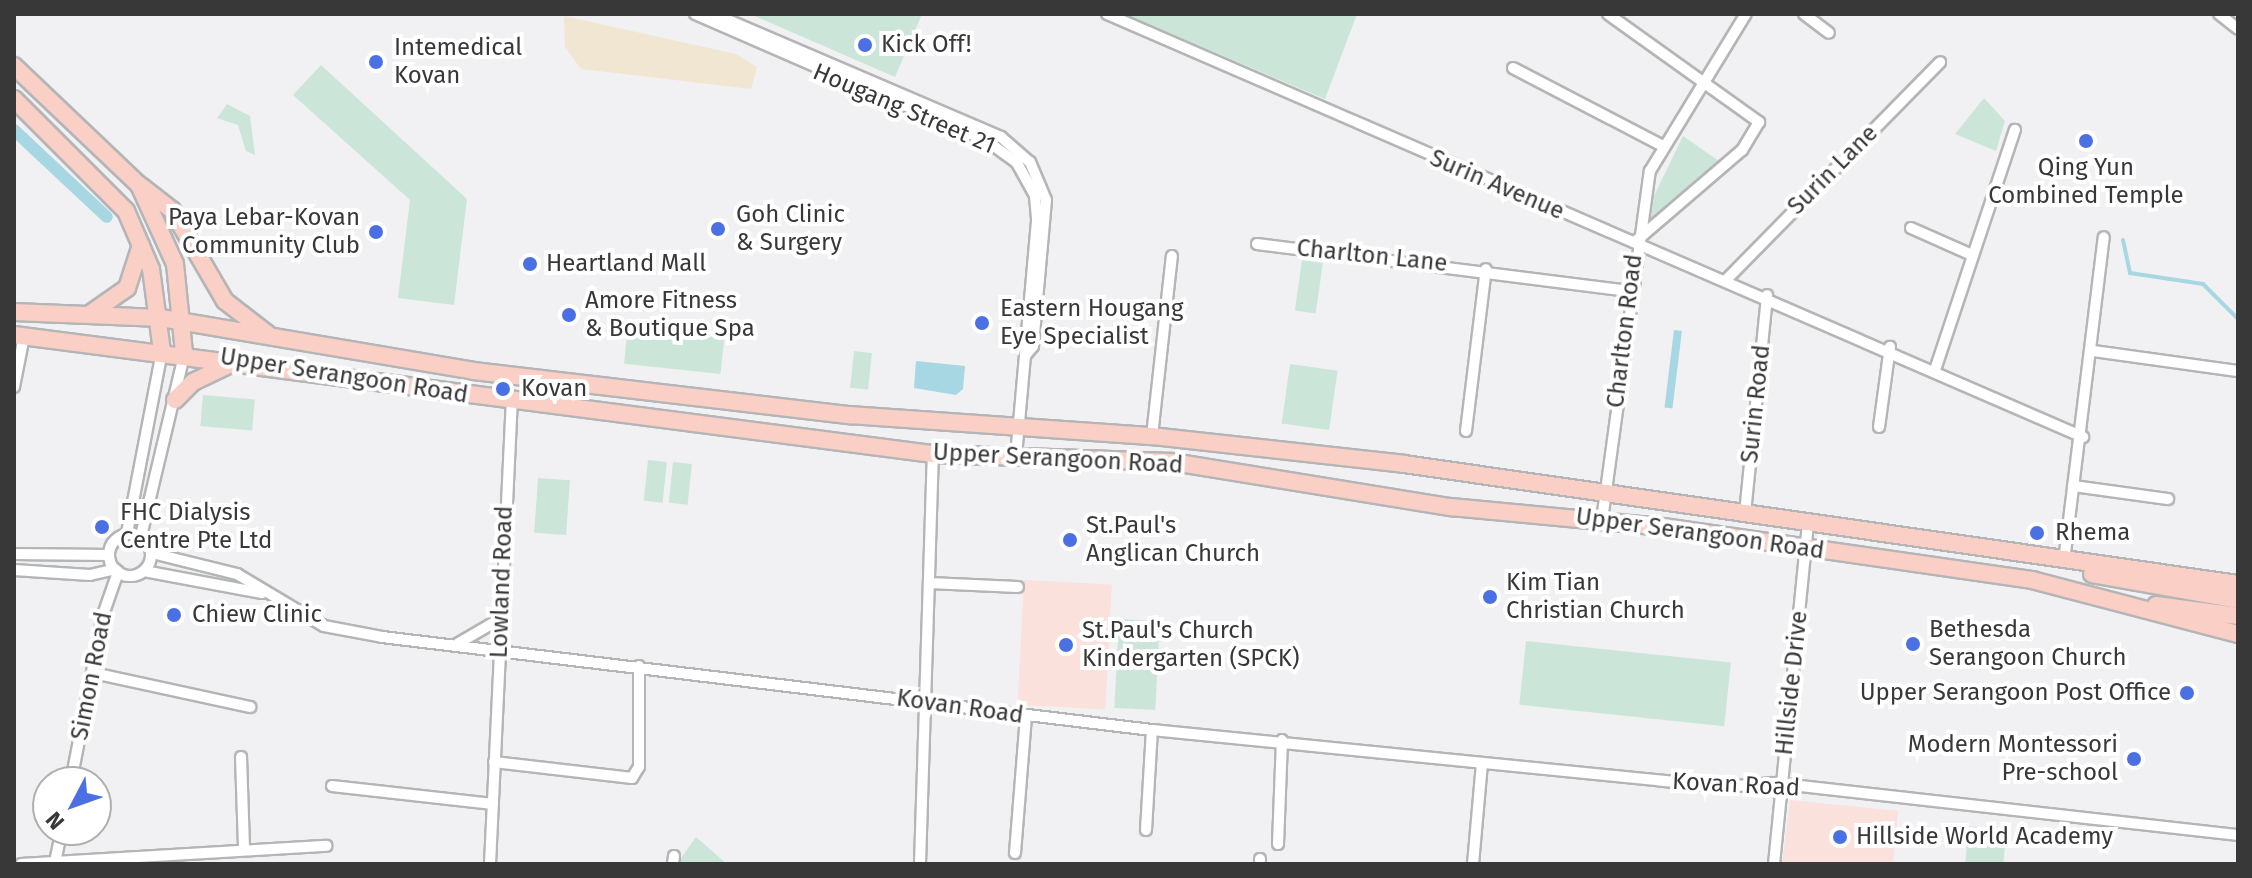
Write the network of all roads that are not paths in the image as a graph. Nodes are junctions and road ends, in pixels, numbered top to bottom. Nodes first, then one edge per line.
1 (695, 14) edge
2 (714, 14) edge
3 (1107, 14) edge
4 (1608, 14) edge
5 (1746, 14) edge
6 (1804, 14) edge
7 (2219, 14) edge
8 (2238, 29) edge
9 (1829, 33) dead end
10 (1940, 62) dead end
11 (14, 66) edge
12 (1513, 68) dead end
13 (1702, 78) junction
14 (14, 99) edge
15 (2015, 130) dead end
16 (1663, 146) junction
17 (139, 185) junction
18 (1911, 228) dead end
19 (2104, 237) dead end
20 (1636, 241) junction
21 (1257, 244) dead end
22 (141, 245) junction
23 (1972, 255) junction
24 (1172, 256) dead end
25 (1486, 269) junction
26 (1727, 279) junction
27 (1629, 291) junction
28 (1767, 295) junction
29 (14, 312) edge
30 (84, 315) junction
31 (161, 318) junction
32 (185, 322) junction
33 (17, 339) edge
34 (276, 339) junction
35 (1890, 347) junction
36 (162, 351) junction
37 (2093, 351) junction
38 (184, 353) junction
39 (1025, 356) junction
40 (240, 359) junction
41 (1936, 367) junction
42 (2238, 371) edge
43 (14, 387) edge
44 (175, 400) junction
45 (512, 403) junction
46 (1018, 427) junction
47 (1879, 427) dead end
48 (1466, 431) dead end
49 (2081, 434) junction
50 (1152, 436) junction
51 (933, 454) junction
52 (1016, 458) junction
53 (2075, 486) junction
54 (1605, 490) junction
55 (2168, 499) dead end
56 (1745, 513) junction
57 (1602, 520) junction
58 (1808, 522) junction
59 (127, 533) junction
60 (141, 536) junction
61 (1806, 549) junction
62 (2001, 551) junction
63 (152, 553) junction
64 (14, 554) edge
65 (109, 555) junction
66 (2067, 561) junction
67 (14, 570) edge
68 (116, 571) junction
69 (144, 571) junction
70 (90, 575) junction
71 (929, 583) junction
72 (2238, 584) edge
73 (1018, 587) dead end
74 (262, 593) junction
75 (108, 596) junction
76 (2238, 600) edge
77 (2140, 605) junction
78 (2238, 616) edge
79 (500, 619) junction
80 (2238, 634) edge
81 (455, 645) junction
82 (499, 649) junction
83 (639, 666) junction
84 (93, 673) junction
85 (924, 703) junction
86 (250, 707) dead end
87 (1026, 716) junction
88 (1152, 730) junction
89 (1282, 740) junction
90 (241, 757) dead end
91 (494, 762) junction
92 (1482, 763) junction
93 (74, 766) edge
94 (1781, 784) junction
95 (332, 786) dead end
96 (493, 804) junction
97 (1146, 830) dead end
98 (2238, 835) edge
99 (1278, 844) dead end
100 (326, 846) dead end
101 (244, 848) junction
102 (1015, 853) dead end
103 (158, 858) edge
104 (55, 862) edge
105 (21, 864) edge
106 (490, 864) edge
107 (920, 864) edge
108 (1473, 864) edge
109 (1774, 864) edge

1 - 39 street, Hougang Street 21
2 - 39 street, Hougang Street 21
3 - 20 street, Surin Avenue
4 - 13 street
5 - 13 street, Charlton Road
6 - 9 street
7 - 8 street
10 - 26 street, Surin Lane
11 - 17 main road
12 - 16 street
13 - 16 street, Charlton Road
13 - 20 street
14 - 22 main road
15 - 23 street
16 - 20 street, Charlton Road
17 - 32 main road
17 - 34 main road
18 - 23 street
19 - 37 street
20 - 26 street, Surin Avenue
20 - 27 street, Charlton Road
21 - 25 street, Charlton Lane
22 - 30 main road
22 - 31 main road
23 - 41 street
24 - 50 street
25 - 27 street, Charlton Lane
25 - 48 street
26 - 28 street, Surin Avenue
27 - 54 street, Charlton Road
28 - 35 street, Surin Avenue
28 - 56 street, Surin Road
29 - 30 main road, Upper Serangoon Road
30 - 31 main road, Upper Serangoon Road
31 - 32 main road, Upper Serangoon Road
31 - 36 main road
32 - 34 main road, Upper Serangoon Road
32 - 38 main road
33 - 36 main road, Upper Serangoon Road
33 - 43 street
34 - 46 main road, Upper Serangoon Road
35 - 41 street, Surin Avenue
35 - 47 street
36 - 38 main road, Upper Serangoon Road
36 - 59 street
37 - 42 street
37 - 49 street
38 - 40 main road, Upper Serangoon Road
38 - 44 street
39 - 46 street, Hougang Street 21
40 - 44 main road
40 - 45 main road, Upper Serangoon Road
41 - 49 street, Surin Avenue
44 - 60 street
45 - 51 main road, Upper Serangoon Road
45 - 79 street, Lowland Road
46 - 50 main road, Upper Serangoon Road
46 - 52 street, Hougang Street 21
49 - 53 street
50 - 54 main road, Upper Serangoon Road
51 - 52 main road, Upper Serangoon Road
51 - 71 street
52 - 57 main road, Upper Serangoon Road
53 - 55 street
53 - 66 street
54 - 56 main road, Upper Serangoon Road
54 - 57 street, Charlton Road
56 - 58 main road, Upper Serangoon Road
57 - 61 main road, Upper Serangoon Road
58 - 61 street, Hillside Drive
58 - 62 main road, Upper Serangoon Road
59 - 60 street
59 - 65 street
60 - 63 street
61 - 77 main road, Upper Serangoon Road
61 - 94 street, Hillside Drive
62 - 66 main road, Upper Serangoon Road
62 - 76 main road
63 - 69 street
63 - 74 street, Kovan Road
64 - 65 street
65 - 68 street
66 - 72 main road, Upper Serangoon Road
67 - 70 street
68 - 69 street
68 - 70 street
68 - 75 street, Simon Road
69 - 74 street, Kovan Road
70 - 75 street
71 - 73 street
71 - 85 street
74 - 81 street, Kovan Road
75 - 84 street, Simon Road
77 - 78 main road
77 - 80 main road, Upper Serangoon Road
79 - 81 street
79 - 82 street, Lowland Road
81 - 82 street, Kovan Road
82 - 83 street, Kovan Road
82 - 91 street, Lowland Road
83 - 85 street, Kovan Road
83 - 91 street
84 - 86 street
84 - 93 street, Simon Road
85 - 87 street, Kovan Road
85 - 107 street
87 - 88 street, Kovan Road
87 - 102 street
88 - 89 street, Kovan Road
88 - 97 street
89 - 92 street, Kovan Road
89 - 99 street
90 - 101 street
91 - 96 street, Lowland Road
92 - 94 street, Kovan Road
92 - 108 street
94 - 98 street, Kovan Road
94 - 109 street, Hillside Drive
95 - 96 street
96 - 106 street, Lowland Road
100 - 101 street
101 - 103 street
103 - 104 street
104 - 105 street

